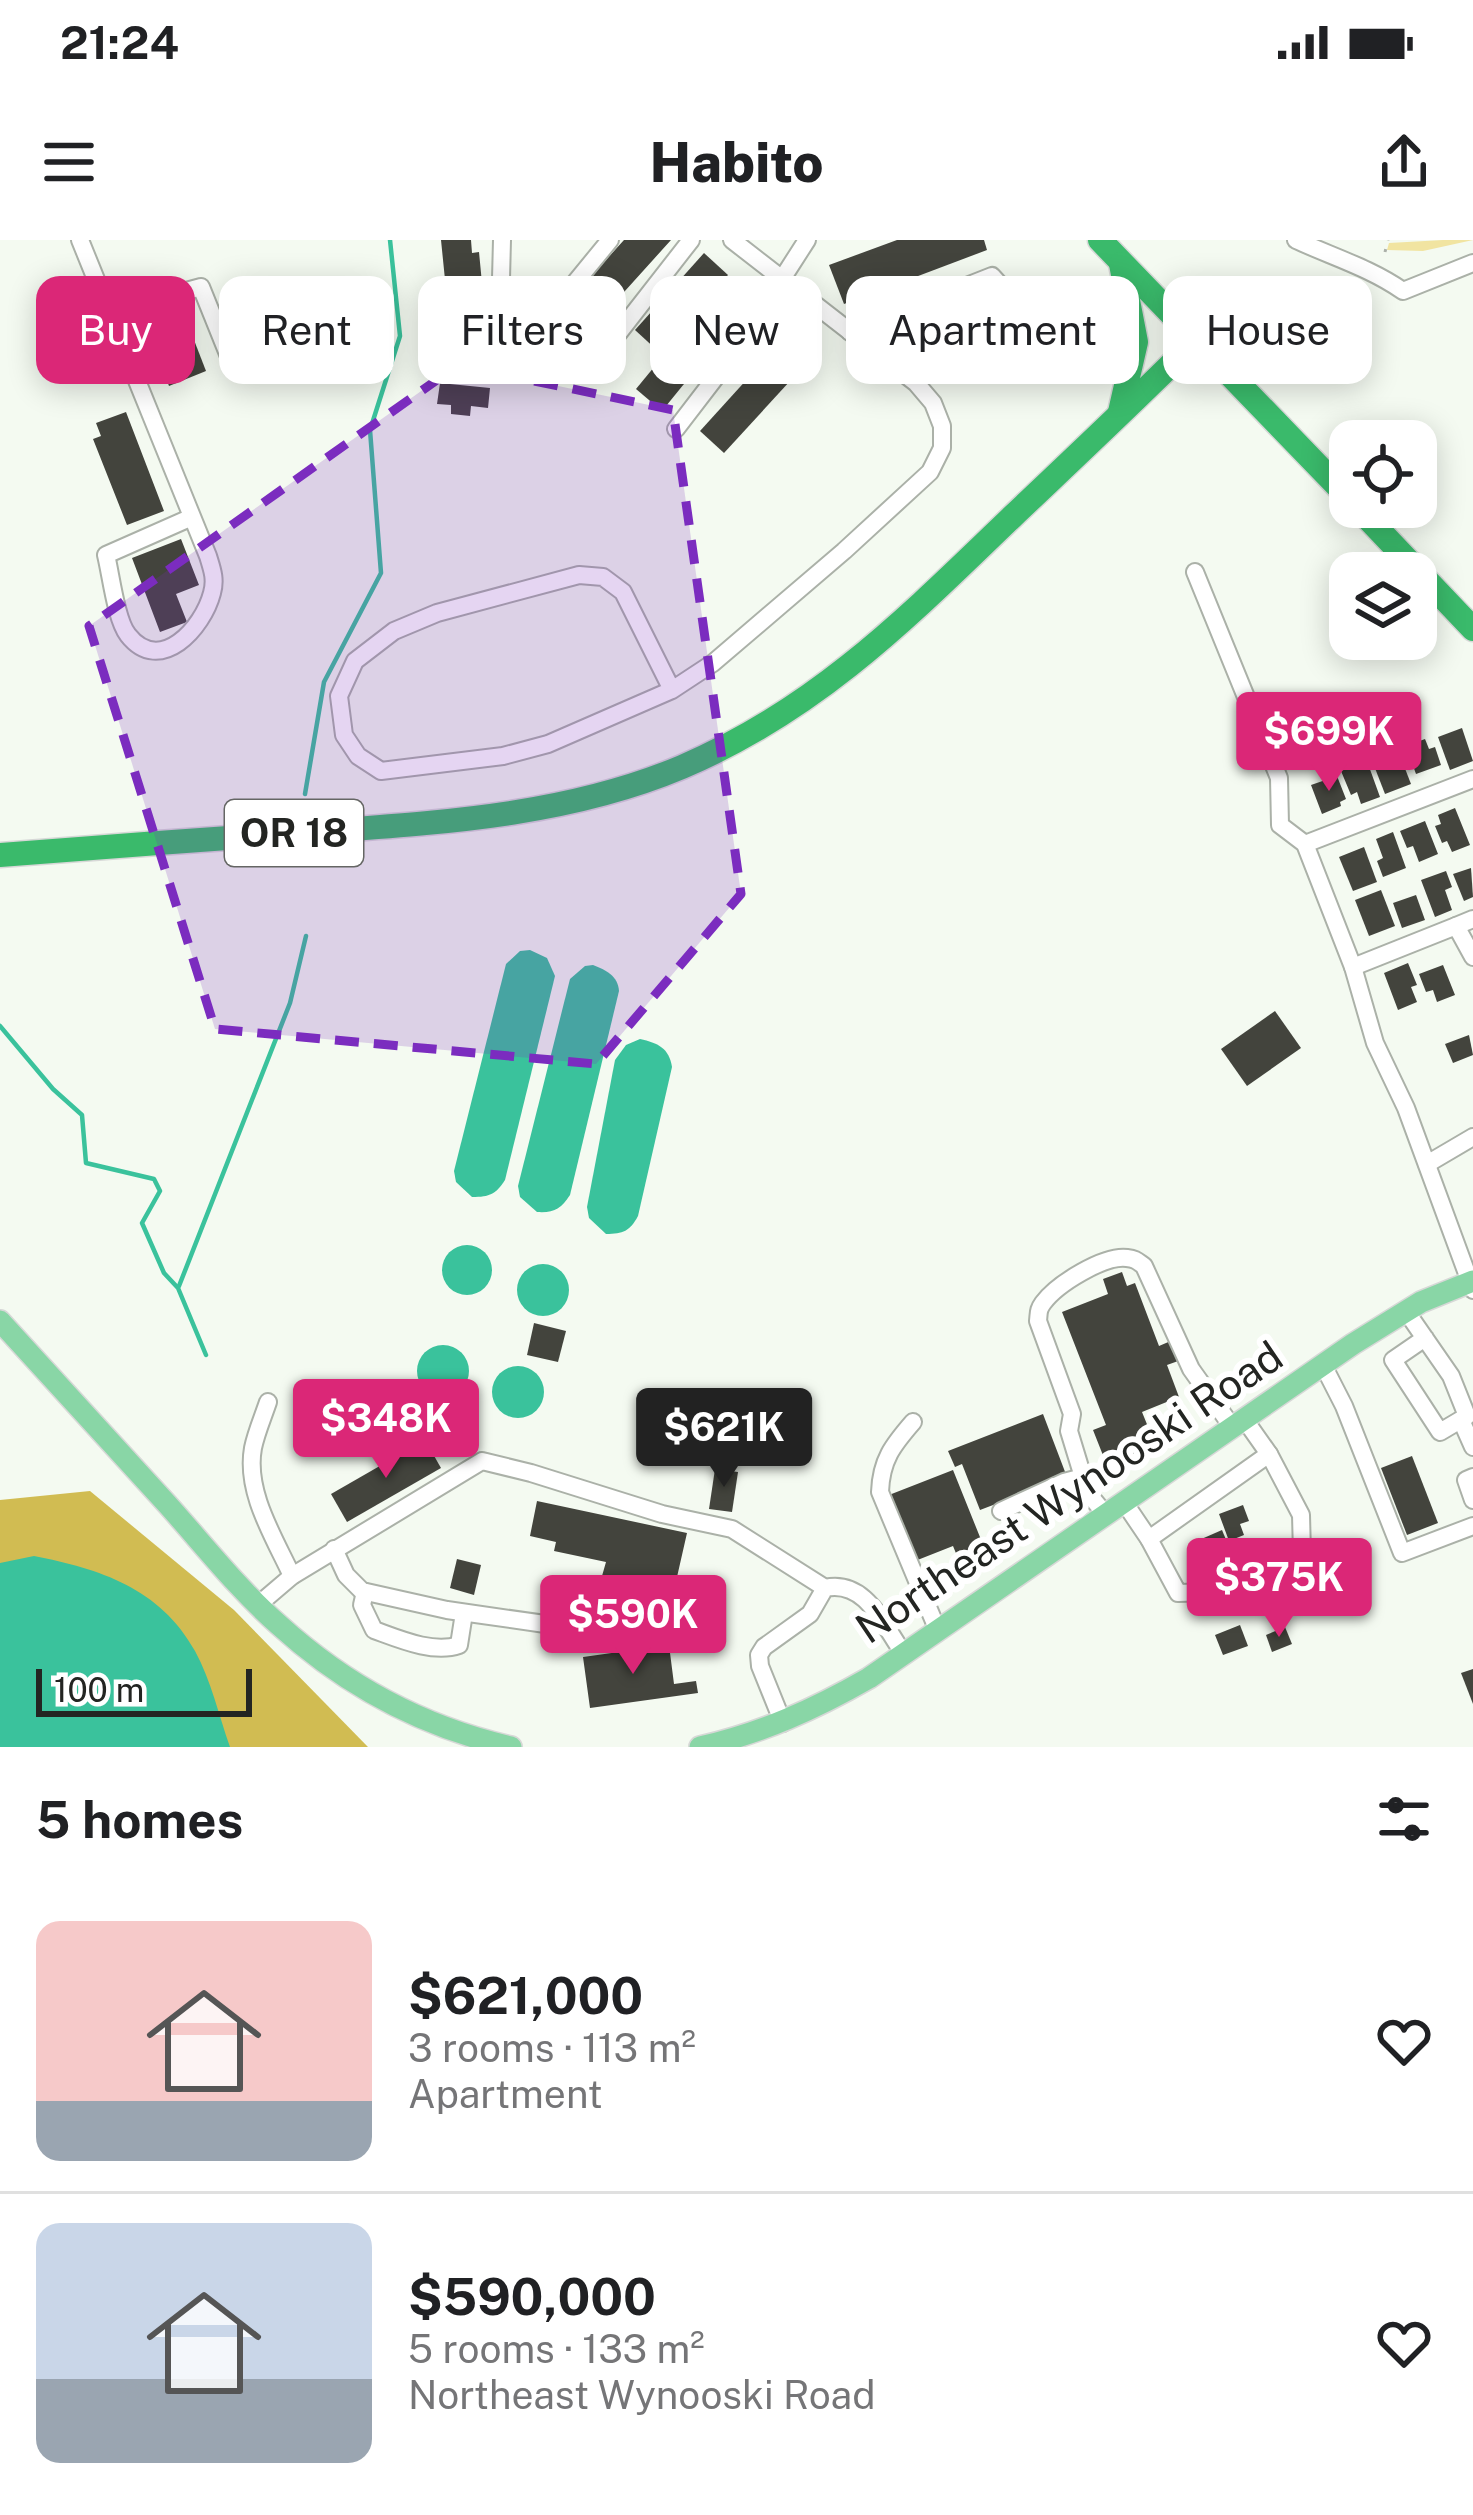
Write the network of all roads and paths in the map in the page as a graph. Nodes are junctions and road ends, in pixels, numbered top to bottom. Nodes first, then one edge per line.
1 (502, 240) edge
2 (610, 240) edge
3 (691, 240) edge
4 (732, 240) edge
5 (806, 240) edge
6 (1100, 240) edge
7 (1296, 240) edge
8 (1388, 240) edge
9 (84, 241) edge
10 (1384, 252) dead end
11 (1121, 262) junction
12 (1473, 263) edge
13 (96, 276) edge
14 (501, 276) edge
15 (580, 276) edge
16 (778, 276) edge
17 (784, 276) edge
18 (195, 289) edge
19 (1163, 305) edge
20 (822, 310) edge
21 (626, 323) edge
22 (846, 329) edge
23 (219, 332) edge
24 (1163, 372) edge
25 (138, 384) edge
26 (711, 384) edge
27 (917, 384) edge
28 (1240, 384) edge
29 (1119, 414) junction
30 (676, 429) dead end
31 (1329, 478) edge
32 (192, 518) junction
33 (1377, 528) edge
34 (1195, 572) dead end
35 (1473, 629) edge
36 (672, 690) junction
37 (1473, 779) edge
38 (1305, 844) junction
39 (0, 855) edge
40 (1464, 923) edge
41 (1473, 957) edge
42 (1353, 967) junction
43 (1473, 1137) edge
44 (1426, 1164) junction
45 (1472, 1284) edge
46 (1406, 1311) junction
47 (0, 1321) edge
48 (1424, 1338) junction
49 (1323, 1365) junction
50 (268, 1402) dead end
51 (1461, 1420) junction
52 (913, 1422) dead end
53 (1239, 1424) junction
54 (1473, 1447) edge
55 (1269, 1454) junction
56 (1473, 1477) edge
57 (1084, 1478) junction
58 (1473, 1500) edge
59 (1115, 1508) junction
60 (1001, 1511) dead end
61 (1473, 1526) edge
62 (1149, 1539) junction
63 (334, 1549) junction
64 (292, 1576) junction
65 (825, 1588) junction
66 (365, 1592) junction
67 (258, 1604) junction
68 (464, 1612) junction
69 (559, 1626) dead end
70 (938, 1631) junction
71 (904, 1654) junction
72 (783, 1723) junction
73 (471, 1742) edge
74 (512, 1747) edge
75 (700, 1747) edge

1 - 14 street
2 - 15 street
3 - 21 street
4 - 16 street
5 - 17 street
6 - 11 highway
7 - 12 street
8 - 10 path
9 - 13 street
11 - 19 highway
11 - 29 highway
18 - 23 street
20 - 22 street
24 - 29 highway, OR 18
25 - 32 street
26 - 30 street
27 - 36 street
28 - 31 highway
29 - 39 highway, OR 18
32 - 32 street
33 - 35 highway
34 - 38 street
36 - 36 street
37 - 38 street
38 - 42 street
40 - 41 street
40 - 42 street
42 - 44 street
43 - 44 street
44 - 45 street
45 - 46 main road, Northeast Wynooski Road
46 - 48 street
46 - 49 main road, Northeast Wynooski Road
47 - 67 main road
48 - 51 street
48 - 51 street
49 - 53 main road, Northeast Wynooski Road
49 - 61 street
50 - 64 street
51 - 54 street
52 - 70 street
53 - 55 street
53 - 57 street
53 - 59 main road, Northeast Wynooski Road
55 - 62 street
55 - 62 street
56 - 58 street
57 - 59 street
57 - 60 street
59 - 62 street
59 - 70 main road, Northeast Wynooski Road
63 - 64 street
63 - 65 street
63 - 66 street
64 - 67 street
65 - 71 street
65 - 72 street
66 - 68 street
66 - 68 street
67 - 73 main road
68 - 69 street
70 - 71 main road, Northeast Wynooski Road
71 - 72 main road, Northeast Wynooski Road
72 - 75 main road, Northeast Wynooski Road
73 - 74 main road

